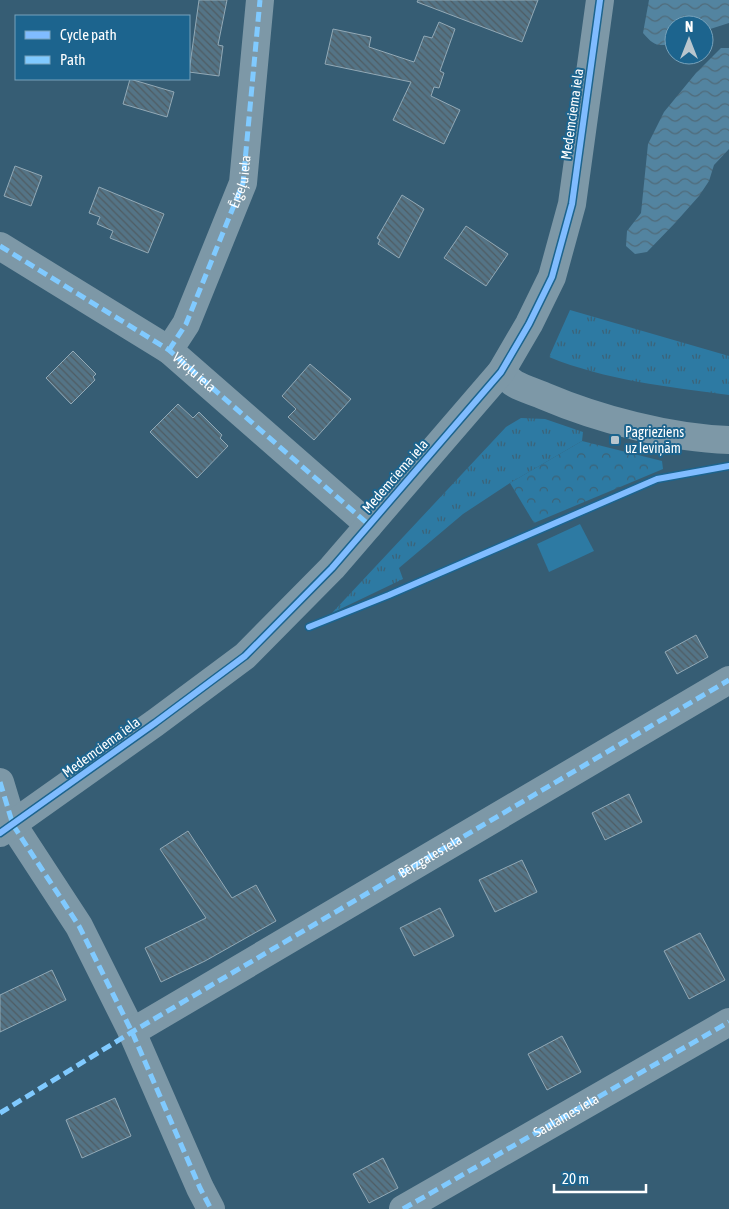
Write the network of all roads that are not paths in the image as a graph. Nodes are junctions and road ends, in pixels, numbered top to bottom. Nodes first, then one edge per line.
1 (260, 0) edge
2 (600, 0) edge
3 (0, 246) edge
4 (169, 350) junction
5 (501, 372) junction
6 (729, 440) edge
7 (369, 525) junction
8 (729, 680) edge
9 (0, 782) edge
10 (6, 829) edge
11 (729, 1022) edge
12 (132, 1032) junction
13 (211, 1209) edge
14 (403, 1209) edge

1 - 4 street, Ērģeļu iela
2 - 5 street, Medemciema iela
3 - 4 street, Vijoļu iela
4 - 7 street, Vijoļu iela
5 - 6 street
5 - 7 street, Medemciema iela
7 - 10 street, Medemciema iela
8 - 12 street, Bērzgales iela
9 - 10 street
10 - 12 street
11 - 14 street, Saulaines iela
12 - 13 street

